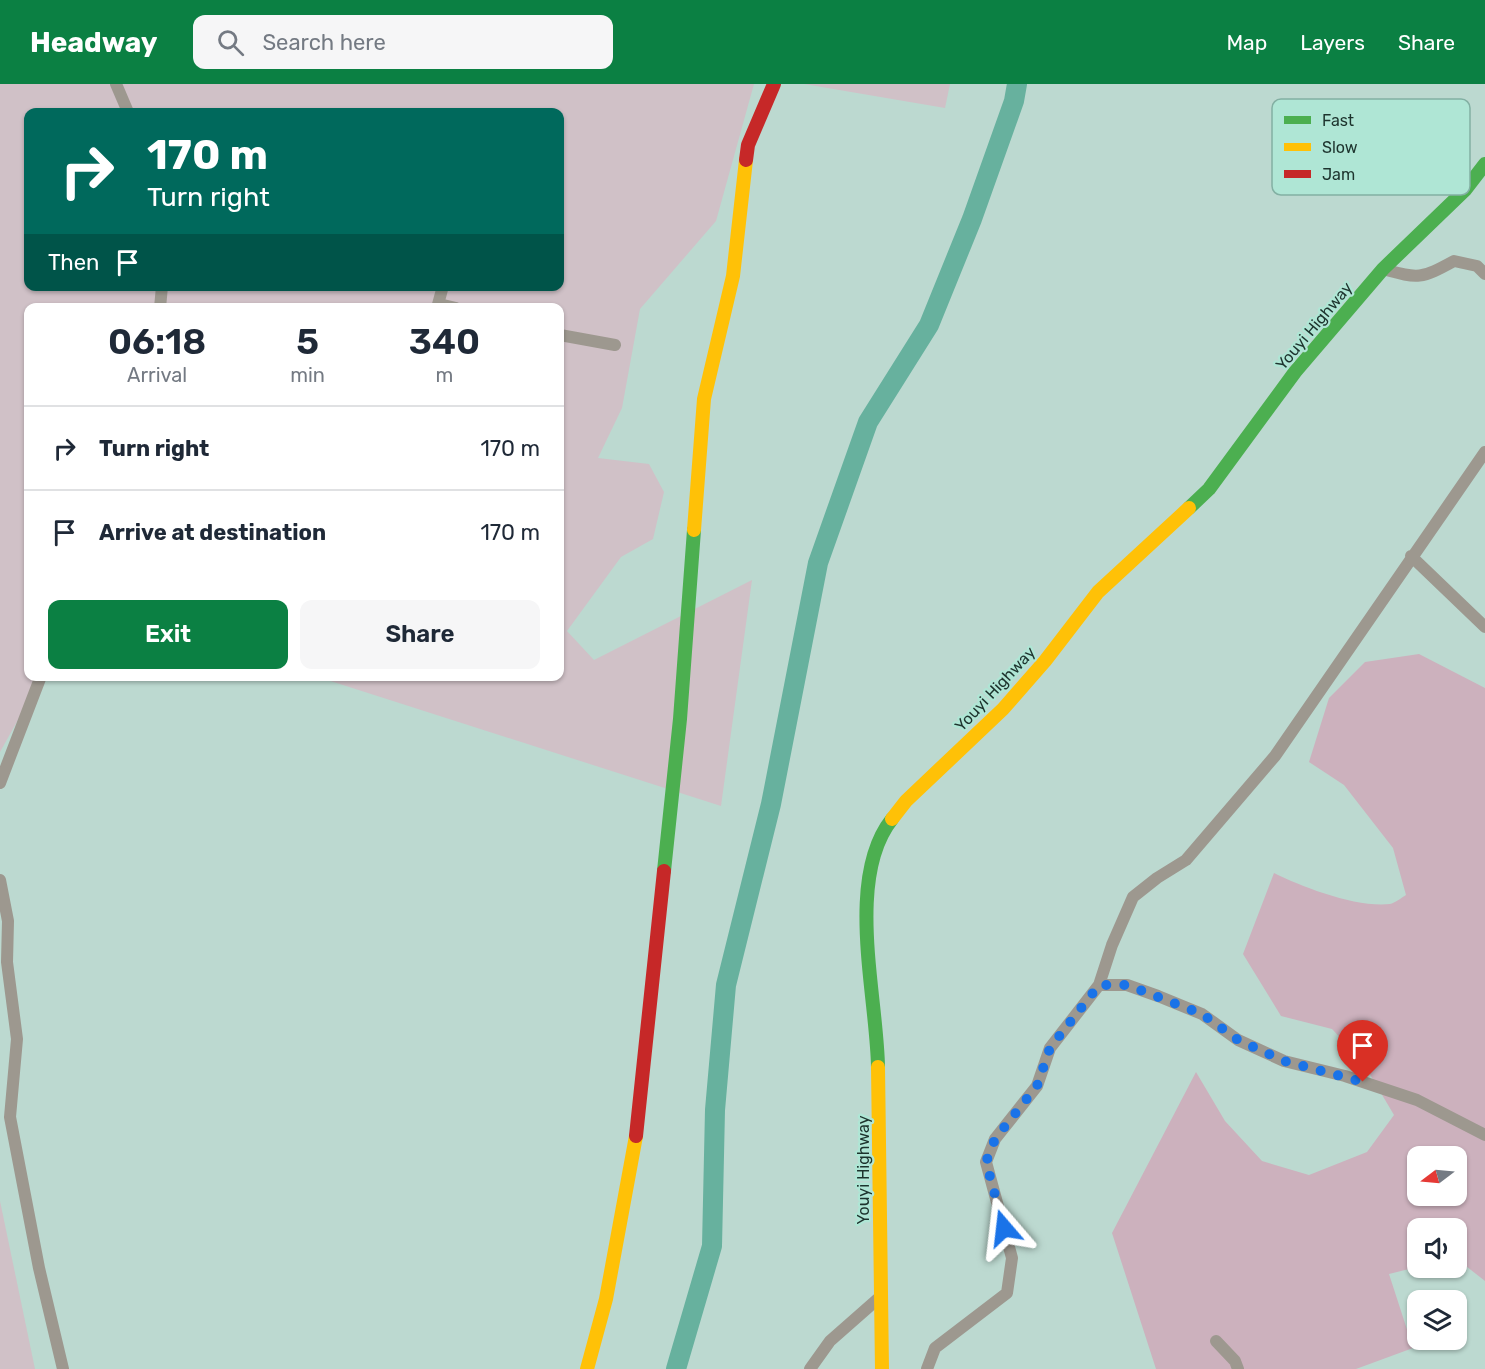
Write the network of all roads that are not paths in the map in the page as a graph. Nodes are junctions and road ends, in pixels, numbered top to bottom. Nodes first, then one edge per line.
1 (116, 84) edge
2 (774, 84) edge
3 (126, 108) edge
4 (1485, 164) edge
5 (1470, 184) edge
6 (1460, 195) edge
7 (1383, 269) junction
8 (1485, 274) edge
9 (564, 336) edge
10 (615, 345) dead end
11 (1485, 452) edge
12 (1412, 556) junction
13 (1485, 627) edge
14 (38, 681) edge
15 (0, 783) edge
16 (0, 880) edge
17 (1099, 985) junction
18 (1485, 1135) edge
19 (880, 1298) junction
20 (1216, 1341) dead end
21 (63, 1369) edge
22 (586, 1369) edge
23 (810, 1369) edge
24 (882, 1369) edge
25 (927, 1369) edge
26 (1238, 1369) edge

1 - 3 street
2 - 22 main road
4 - 5 main road, Youyi Highway
6 - 7 main road, Youyi Highway
7 - 8 street
7 - 19 main road, Youyi Highway
9 - 10 street
11 - 12 street
12 - 13 street
12 - 17 street
14 - 15 street
16 - 21 street
17 - 18 street
17 - 25 street
19 - 23 street
19 - 24 main road, Youyi Highway
20 - 26 street

